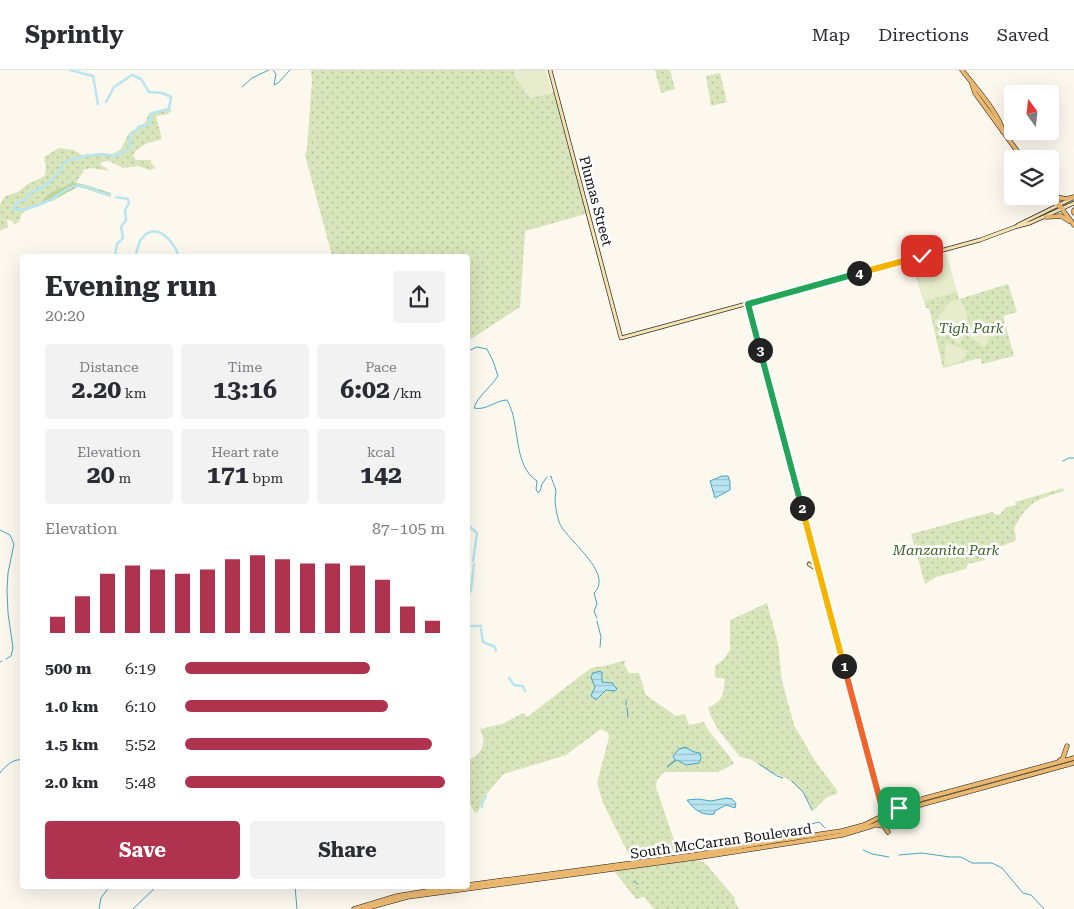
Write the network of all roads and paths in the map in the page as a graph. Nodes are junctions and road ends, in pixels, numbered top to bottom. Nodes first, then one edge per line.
1 (550, 70) edge
2 (962, 70) edge
3 (1016, 150) edge
4 (1059, 198) edge
5 (1074, 198) edge
6 (1074, 203) edge
7 (1060, 206) junction
8 (1046, 217) junction
9 (1015, 226) junction
10 (1074, 226) edge
11 (748, 304) junction
12 (809, 564) dead end
13 (818, 572) junction
14 (1067, 746) dead end
15 (1074, 758) edge
16 (1057, 762) junction
17 (1074, 763) edge
18 (1027, 771) junction
19 (980, 783) junction
20 (1000, 783) junction
21 (956, 795) junction
22 (881, 804) junction
23 (899, 808) junction
24 (885, 818) junction
25 (875, 825) junction
26 (842, 831) junction
27 (888, 832) dead end
28 (819, 838) junction
29 (470, 885) edge
30 (440, 889) edge
31 (468, 889) edge
32 (470, 889) edge
33 (354, 909) edge
34 (364, 909) edge

1 - 11 main road, Plumas Street
2 - 3 main road
4 - 5 main road
5 - 7 main road
6 - 7 main road
7 - 8 main road
7 - 9 main road
7 - 10 main road
8 - 9 main road
8 - 10 main road
9 - 11 main road
11 - 13 main road
12 - 13 main road
13 - 22 main road
14 - 16 main road
15 - 16 main road, South McCarran Boulevard
16 - 18 main road, South McCarran Boulevard
17 - 20 main road, South McCarran Boulevard
18 - 19 main road, South McCarran Boulevard
18 - 20 main road
19 - 21 main road
19 - 23 main road, South McCarran Boulevard
20 - 21 main road, South McCarran Boulevard
21 - 24 main road, South McCarran Boulevard
22 - 23 main road
22 - 24 main road
23 - 24 main road, South McCarran Boulevard
24 - 25 main road, South McCarran Boulevard
24 - 26 main road, South McCarran Boulevard
25 - 27 main road
25 - 28 main road, South McCarran Boulevard
26 - 28 main road
26 - 29 main road, South McCarran Boulevard
28 - 32 main road, South McCarran Boulevard
30 - 33 main road
31 - 34 main road, South McCarran Boulevard

